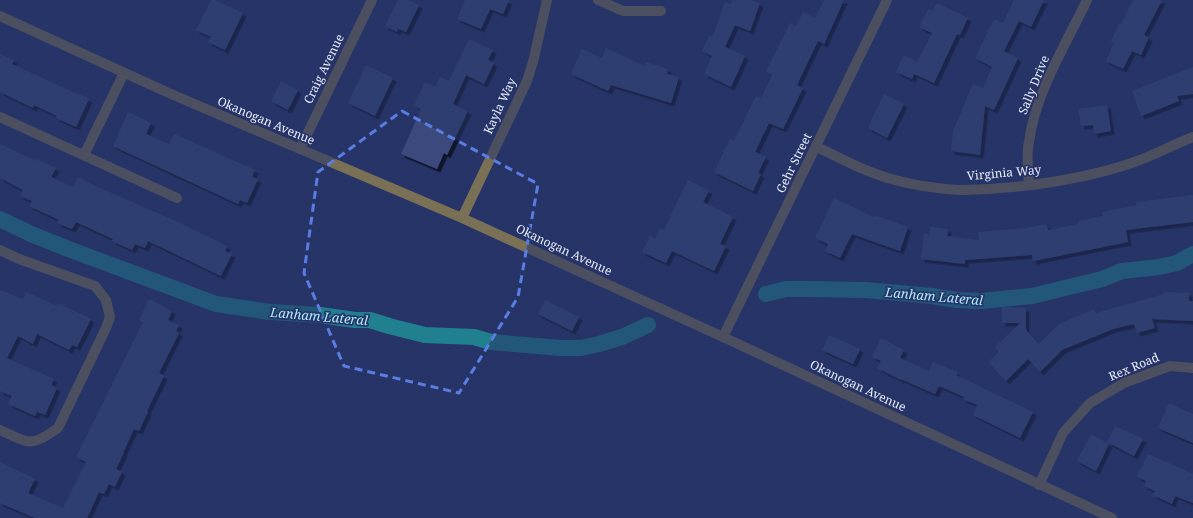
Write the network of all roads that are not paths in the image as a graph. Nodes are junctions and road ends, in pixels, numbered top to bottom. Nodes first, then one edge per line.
1 (372, 0) edge
2 (546, 0) edge
3 (598, 0) edge
4 (887, 0) edge
5 (1087, 0) edge
6 (661, 11) dead end
7 (0, 16) edge
8 (124, 73) junction
9 (0, 117) edge
10 (1193, 137) edge
11 (817, 147) junction
12 (300, 149) junction
13 (84, 155) junction
14 (1029, 185) junction
15 (177, 198) dead end
16 (462, 218) junction
17 (0, 250) edge
18 (723, 337) junction
19 (1193, 368) edge
20 (0, 430) edge
21 (1039, 485) junction
22 (1112, 518) edge

1 - 12 street, Craig Avenue
2 - 16 street, Kayla Way
3 - 6 street
4 - 11 street, Gehr Street
5 - 14 street, Sally Drive
7 - 8 street, Okanogan Avenue
8 - 12 street, Okanogan Avenue
8 - 13 street
9 - 13 street
10 - 14 street, Virginia Way
11 - 14 street, Virginia Way
11 - 18 street, Gehr Street
12 - 16 street, Okanogan Avenue
13 - 15 street
16 - 18 street, Okanogan Avenue
17 - 20 street
18 - 21 street, Okanogan Avenue
19 - 21 street, Rex Road
21 - 22 street, Okanogan Avenue

